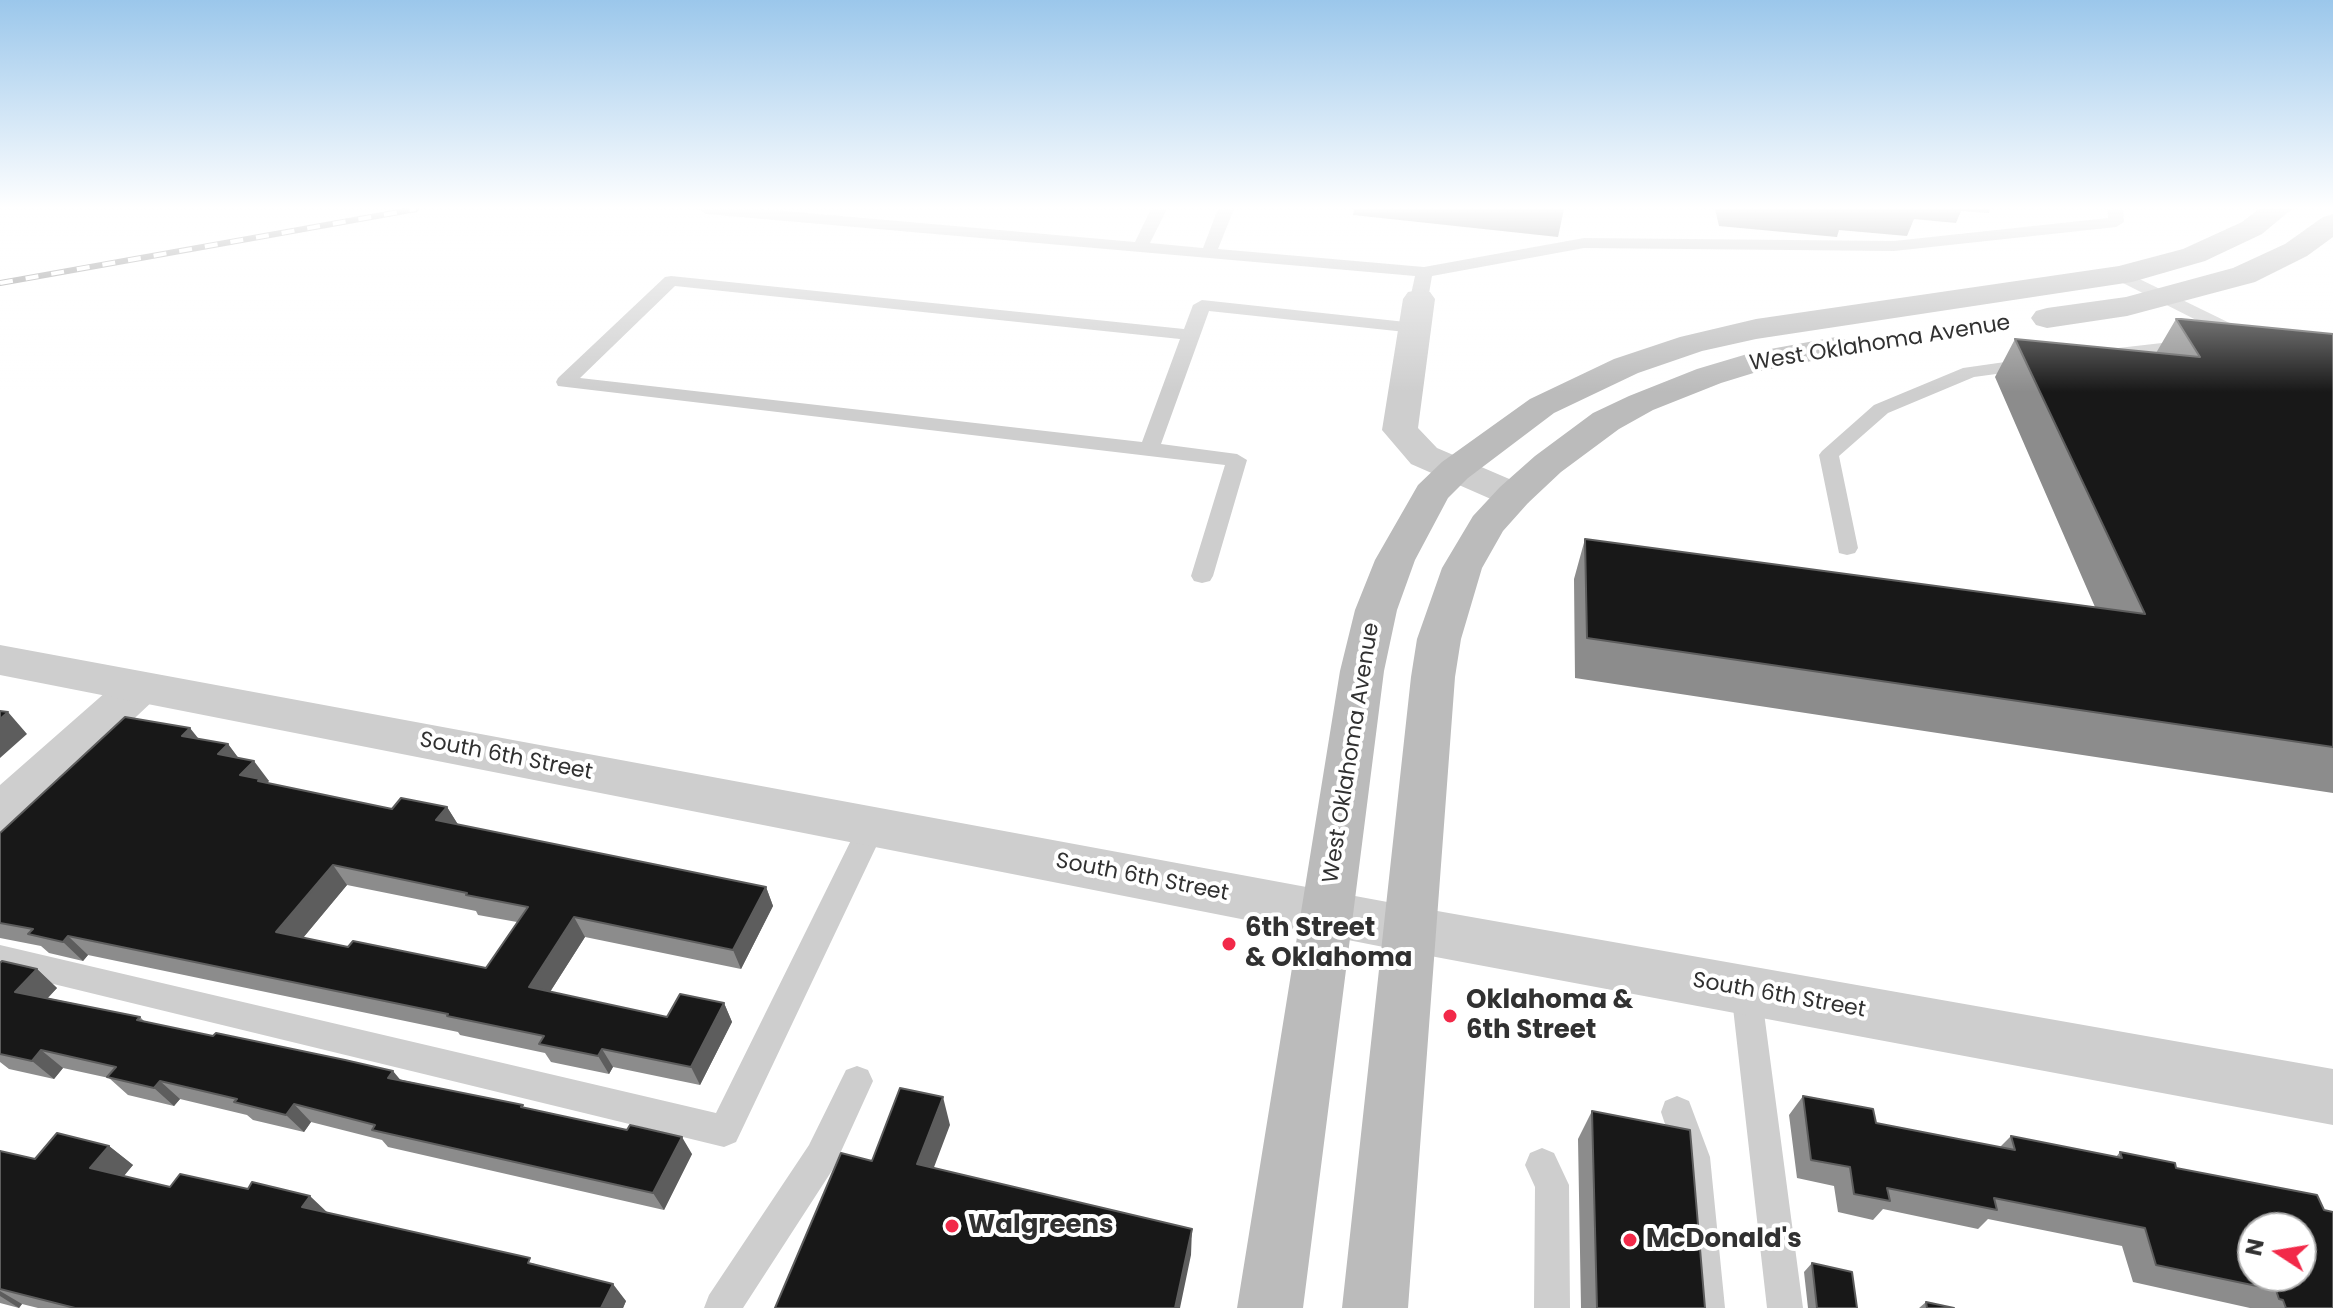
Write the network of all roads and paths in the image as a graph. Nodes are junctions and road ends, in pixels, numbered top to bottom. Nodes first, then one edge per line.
1 (1290, 270) edge
2 (1504, 270) edge
3 (2139, 270) edge
4 (2254, 270) edge
5 (2121, 275) junction
6 (2165, 297) junction
7 (1419, 299) junction
8 (1191, 335) junction
9 (2086, 357) edge
10 (2057, 361) edge
11 (1149, 449) junction
12 (1455, 470) junction
13 (1514, 495) junction
14 (1847, 548) dead end
15 (1202, 576) dead end
16 (0, 660) edge
17 (139, 688) junction
18 (0, 814) edge
19 (872, 826) junction
20 (1326, 913) junction
21 (1409, 929) junction
22 (0, 958) edge
23 (1746, 990) junction
24 (857, 1081) dead end
25 (2333, 1097) edge
26 (1677, 1112) dead end
27 (1542, 1165) dead end
28 (722, 1308) edge
29 (1270, 1308) edge
30 (1375, 1308) edge
31 (1552, 1308) edge
32 (1707, 1308) edge
33 (1785, 1308) edge

1 - 7 lane
2 - 7 lane
3 - 5 main road, West Oklahoma Avenue
4 - 6 main road, West Oklahoma Avenue
5 - 6 lane
5 - 12 main road, West Oklahoma Avenue
6 - 9 lane
6 - 13 main road, West Oklahoma Avenue
7 - 8 lane
7 - 12 street
8 - 11 lane
8 - 11 lane
10 - 14 lane
11 - 15 lane
12 - 13 street
12 - 20 main road, West Oklahoma Avenue
13 - 21 main road, West Oklahoma Avenue
16 - 17 street, South 6th Street
17 - 18 street
17 - 19 street, South 6th Street
19 - 20 street, South 6th Street
19 - 22 lane
20 - 21 street, South 6th Street
20 - 29 main road, West Oklahoma Avenue
21 - 23 street, South 6th Street
21 - 30 main road, West Oklahoma Avenue
23 - 25 street, South 6th Street
23 - 33 lane
24 - 28 lane
26 - 32 lane
27 - 31 lane

